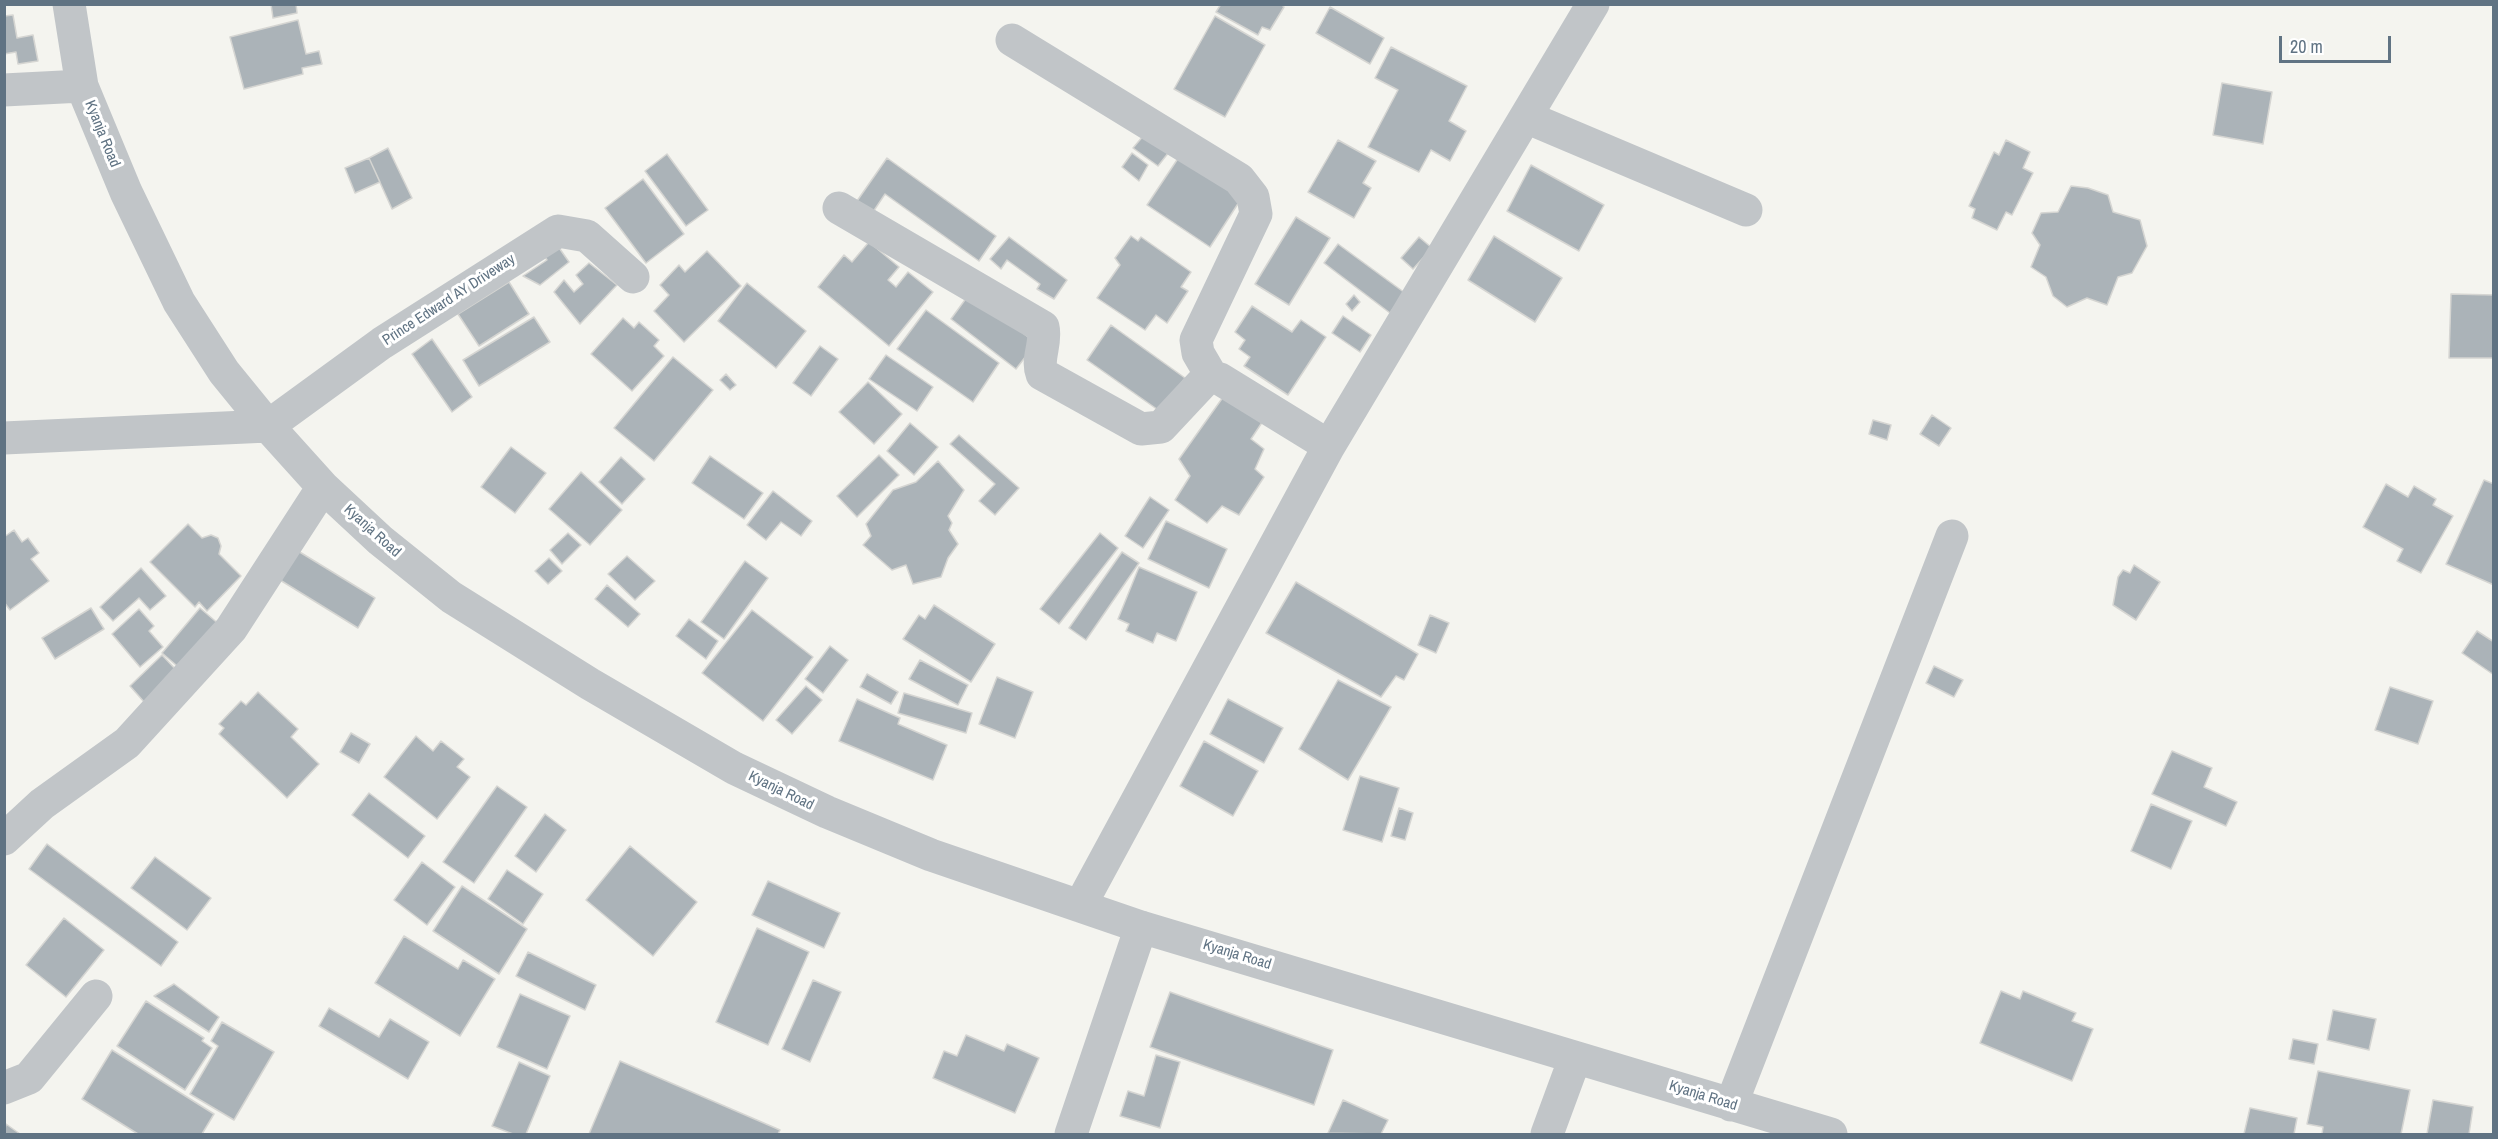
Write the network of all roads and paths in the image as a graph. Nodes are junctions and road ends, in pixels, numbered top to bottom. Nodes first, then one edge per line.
1 (69, 4) edge
2 (1593, 4) edge
3 (1012, 40) dead end
4 (82, 86) junction
5 (4, 90) edge
6 (1526, 117) junction
7 (839, 208) dead end
8 (1746, 210) dead end
9 (633, 277) dead end
10 (1212, 377) junction
11 (268, 426) junction
12 (4, 438) edge
13 (1329, 446) junction
14 (323, 487) junction
15 (1952, 536) dead end
16 (4, 839) edge
17 (1080, 906) junction
18 (1141, 927) junction
19 (96, 996) dead end
20 (1575, 1058) junction
21 (4, 1088) edge
22 (1731, 1105) junction
23 (1814, 1132) edge
24 (1071, 1134) edge
25 (1547, 1134) edge

1 - 4 street, Kyanja Road
2 - 6 street
3 - 10 street
4 - 5 street
4 - 11 street, Kyanja Road
6 - 8 street
6 - 13 street
7 - 10 street
9 - 11 street, Prince Edward AY Driveway
10 - 13 street
11 - 12 street
11 - 14 street, Kyanja Road
13 - 17 street
14 - 16 street
14 - 17 street, Kyanja Road
15 - 22 street
17 - 18 street, Kyanja Road
18 - 20 street, Kyanja Road
18 - 24 street
19 - 21 street
20 - 22 street, Kyanja Road
20 - 25 street
22 - 23 street, Kyanja Road

